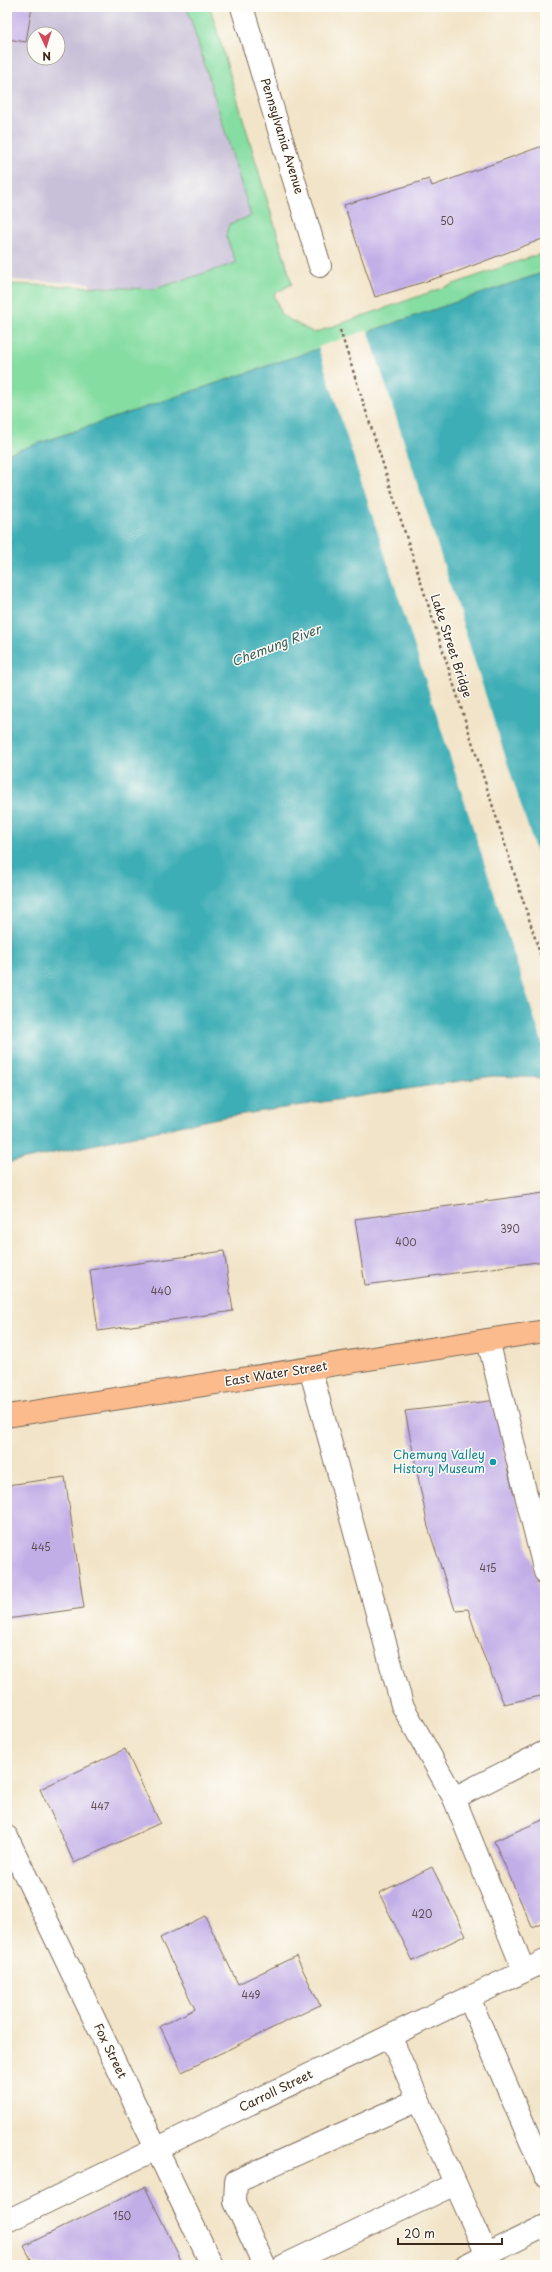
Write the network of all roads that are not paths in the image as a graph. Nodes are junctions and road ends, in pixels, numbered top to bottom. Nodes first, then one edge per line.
1 (242, 7) edge
2 (320, 266) dead end
3 (545, 1331) edge
4 (488, 1340) junction
5 (310, 1368) junction
6 (7, 1416) edge
7 (545, 1572) edge
8 (545, 1752) edge
9 (454, 1798) junction
10 (7, 1837) edge
11 (545, 1961) edge
12 (524, 1971) junction
13 (469, 1998) junction
14 (390, 2036) junction
15 (418, 2100) junction
16 (156, 2149) junction
17 (545, 2176) edge
18 (455, 2184) junction
19 (7, 2221) edge
20 (545, 2226) edge
21 (487, 2255) junction
22 (212, 2265) edge
23 (264, 2265) edge
24 (285, 2265) edge
25 (466, 2265) edge

1 - 2 street, Pennsylvania Avenue
3 - 4 main road, East Water Street
4 - 5 main road, East Water Street
4 - 7 street
5 - 6 main road, East Water Street
5 - 9 street
8 - 9 street
9 - 12 street
10 - 16 street, Fox Street
11 - 12 street, Carroll Street
12 - 13 street, Carroll Street
13 - 14 street, Carroll Street
13 - 17 street
14 - 15 street
14 - 16 street, Carroll Street
15 - 18 street
15 - 23 street
16 - 19 street, Carroll Street
16 - 22 street, Fox Street
18 - 21 street
18 - 24 street
20 - 21 street
21 - 25 street

